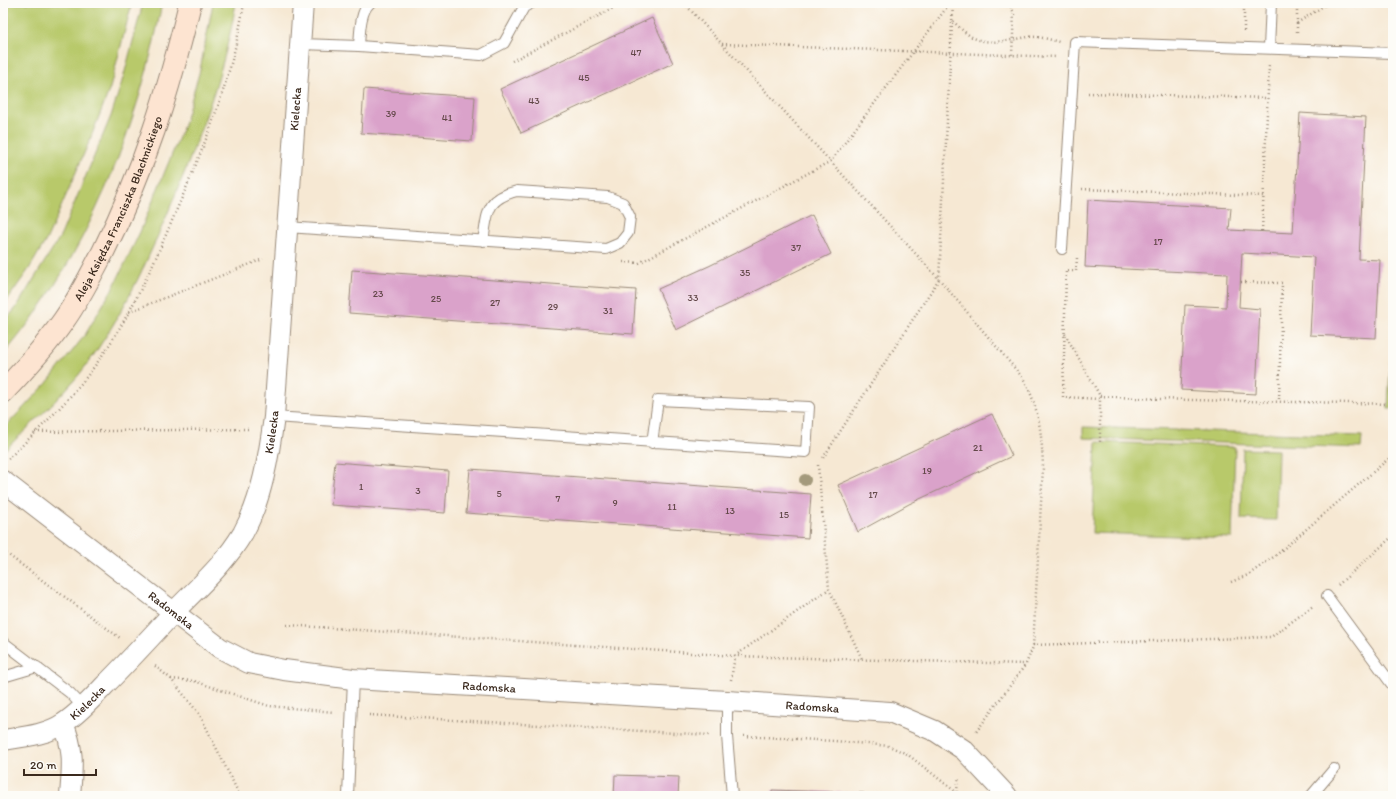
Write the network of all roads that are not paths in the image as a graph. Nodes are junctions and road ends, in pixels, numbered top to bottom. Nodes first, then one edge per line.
1 (190, 3) edge
2 (303, 3) edge
3 (370, 3) edge
4 (532, 3) edge
5 (1270, 3) edge
6 (300, 44) junction
7 (359, 46) junction
8 (1269, 48) junction
9 (1393, 53) edge
10 (287, 227) junction
11 (482, 241) junction
12 (1062, 249) dead end
13 (3, 392) edge
14 (273, 423) junction
15 (652, 443) junction
16 (3, 482) edge
17 (1327, 596) road end
18 (174, 612) junction
19 (3, 642) edge
20 (37, 666) junction
21 (3, 677) edge
22 (353, 679) junction
23 (1393, 686) edge
24 (727, 700) junction
25 (83, 707) junction
26 (63, 724) junction
27 (3, 740) edge
28 (1334, 769) dead end
29 (70, 796) edge
30 (348, 796) edge
31 (732, 796) edge
32 (1006, 796) edge
33 (1311, 796) edge

1 - 13 street, Aleja Księdza Franciszka Blachnickiego
2 - 6 street, Kielecka
3 - 7 lane
4 - 7 lane
5 - 8 lane
6 - 7 lane
6 - 10 street, Kielecka
8 - 9 lane
8 - 12 lane
10 - 11 lane
10 - 14 street, Kielecka
11 - 11 lane
14 - 15 lane
14 - 18 street, Kielecka
15 - 15 lane
16 - 18 street, Radomska
17 - 23 lane
18 - 22 street, Radomska
18 - 25 street, Kielecka
19 - 20 lane
20 - 21 lane
20 - 25 lane
22 - 24 street, Radomska
22 - 30 lane
24 - 31 lane
24 - 32 street, Radomska
25 - 26 street, Kielecka
26 - 27 street, Kielecka
26 - 29 street
28 - 33 lane

